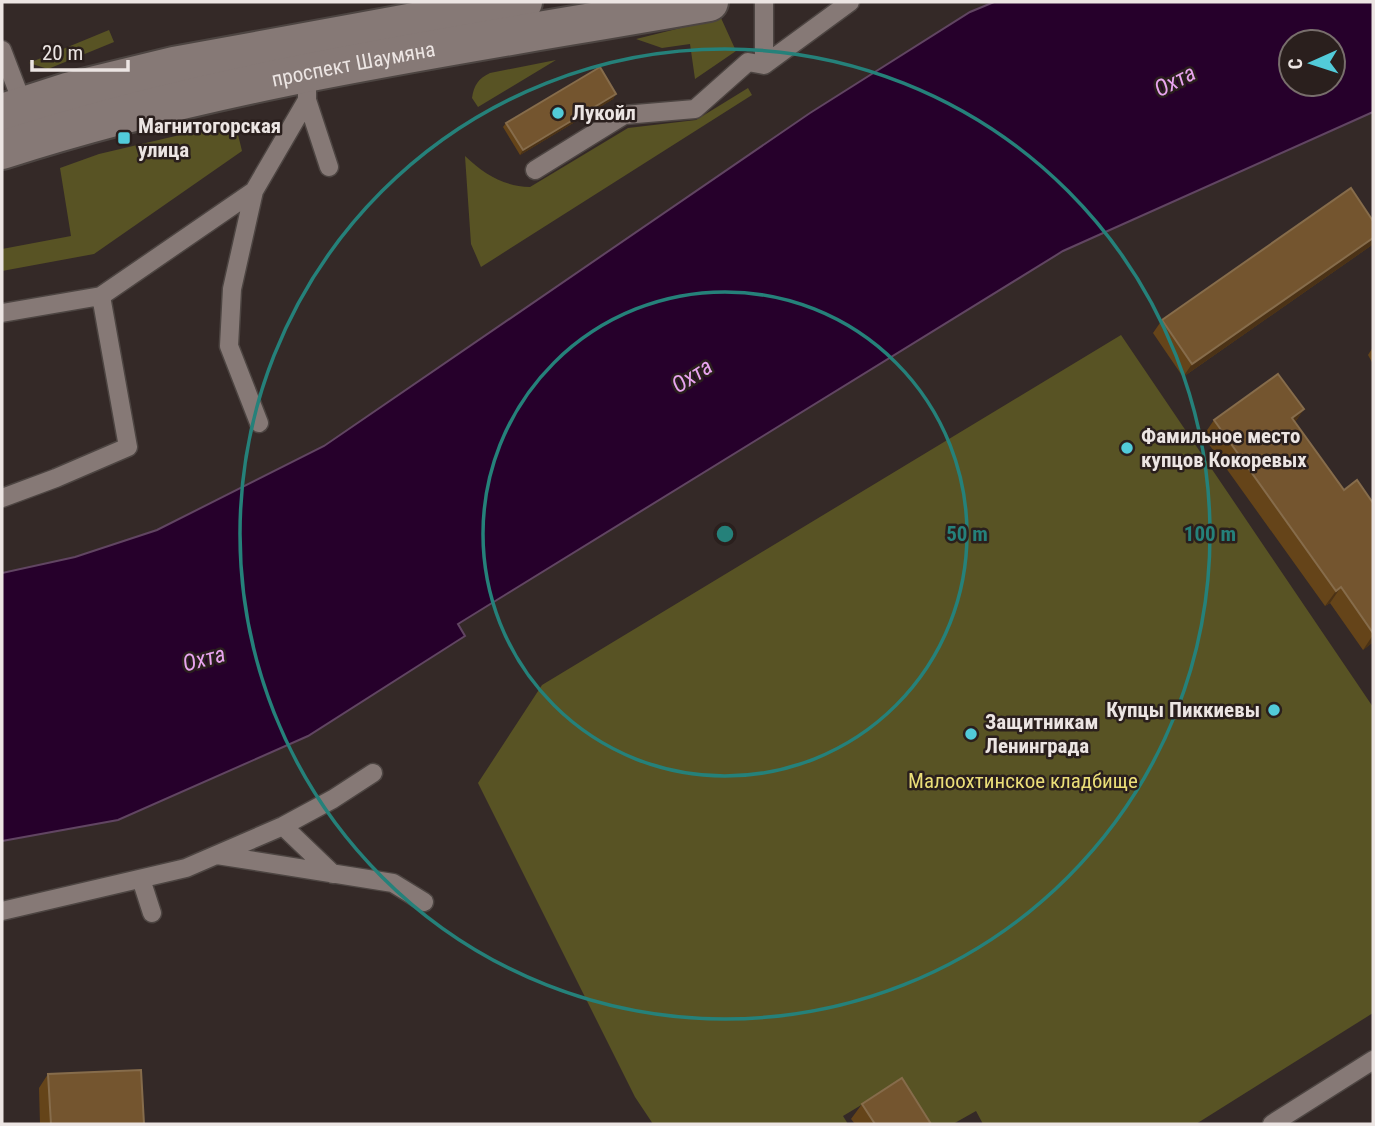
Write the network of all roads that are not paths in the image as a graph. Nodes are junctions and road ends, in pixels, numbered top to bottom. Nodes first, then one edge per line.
1 (523, 2) edge
2 (709, 2) edge
3 (764, 2) edge
4 (850, 2) edge
5 (2, 50) edge
6 (764, 65) junction
7 (305, 72) junction
8 (12, 109) edge
9 (2, 150) edge
10 (329, 167) dead end
11 (536, 170) dead end
12 (254, 191) junction
13 (101, 296) junction
14 (2, 313) edge
15 (259, 424) dead end
16 (2, 498) edge
17 (373, 773) dead end
18 (283, 826) junction
19 (217, 855) junction
20 (334, 875) junction
21 (141, 879) junction
22 (424, 902) dead end
23 (2, 911) edge
24 (152, 913) dead end
25 (1373, 1060) edge
26 (1272, 1124) edge

1 - 7 street, проспект Шаумяна
2 - 7 street, проспект Шаумяна
3 - 6 lane
4 - 6 lane
5 - 8 lane
6 - 11 lane
7 - 8 street, проспект Шаумяна
7 - 9 street, проспект Шаумяна
7 - 10 lane
7 - 12 lane
12 - 13 lane
12 - 15 lane
13 - 14 lane
13 - 16 lane
17 - 18 lane
18 - 19 lane
18 - 20 lane
19 - 20 lane
19 - 21 lane
20 - 22 lane
21 - 23 lane
21 - 24 lane
25 - 26 lane

